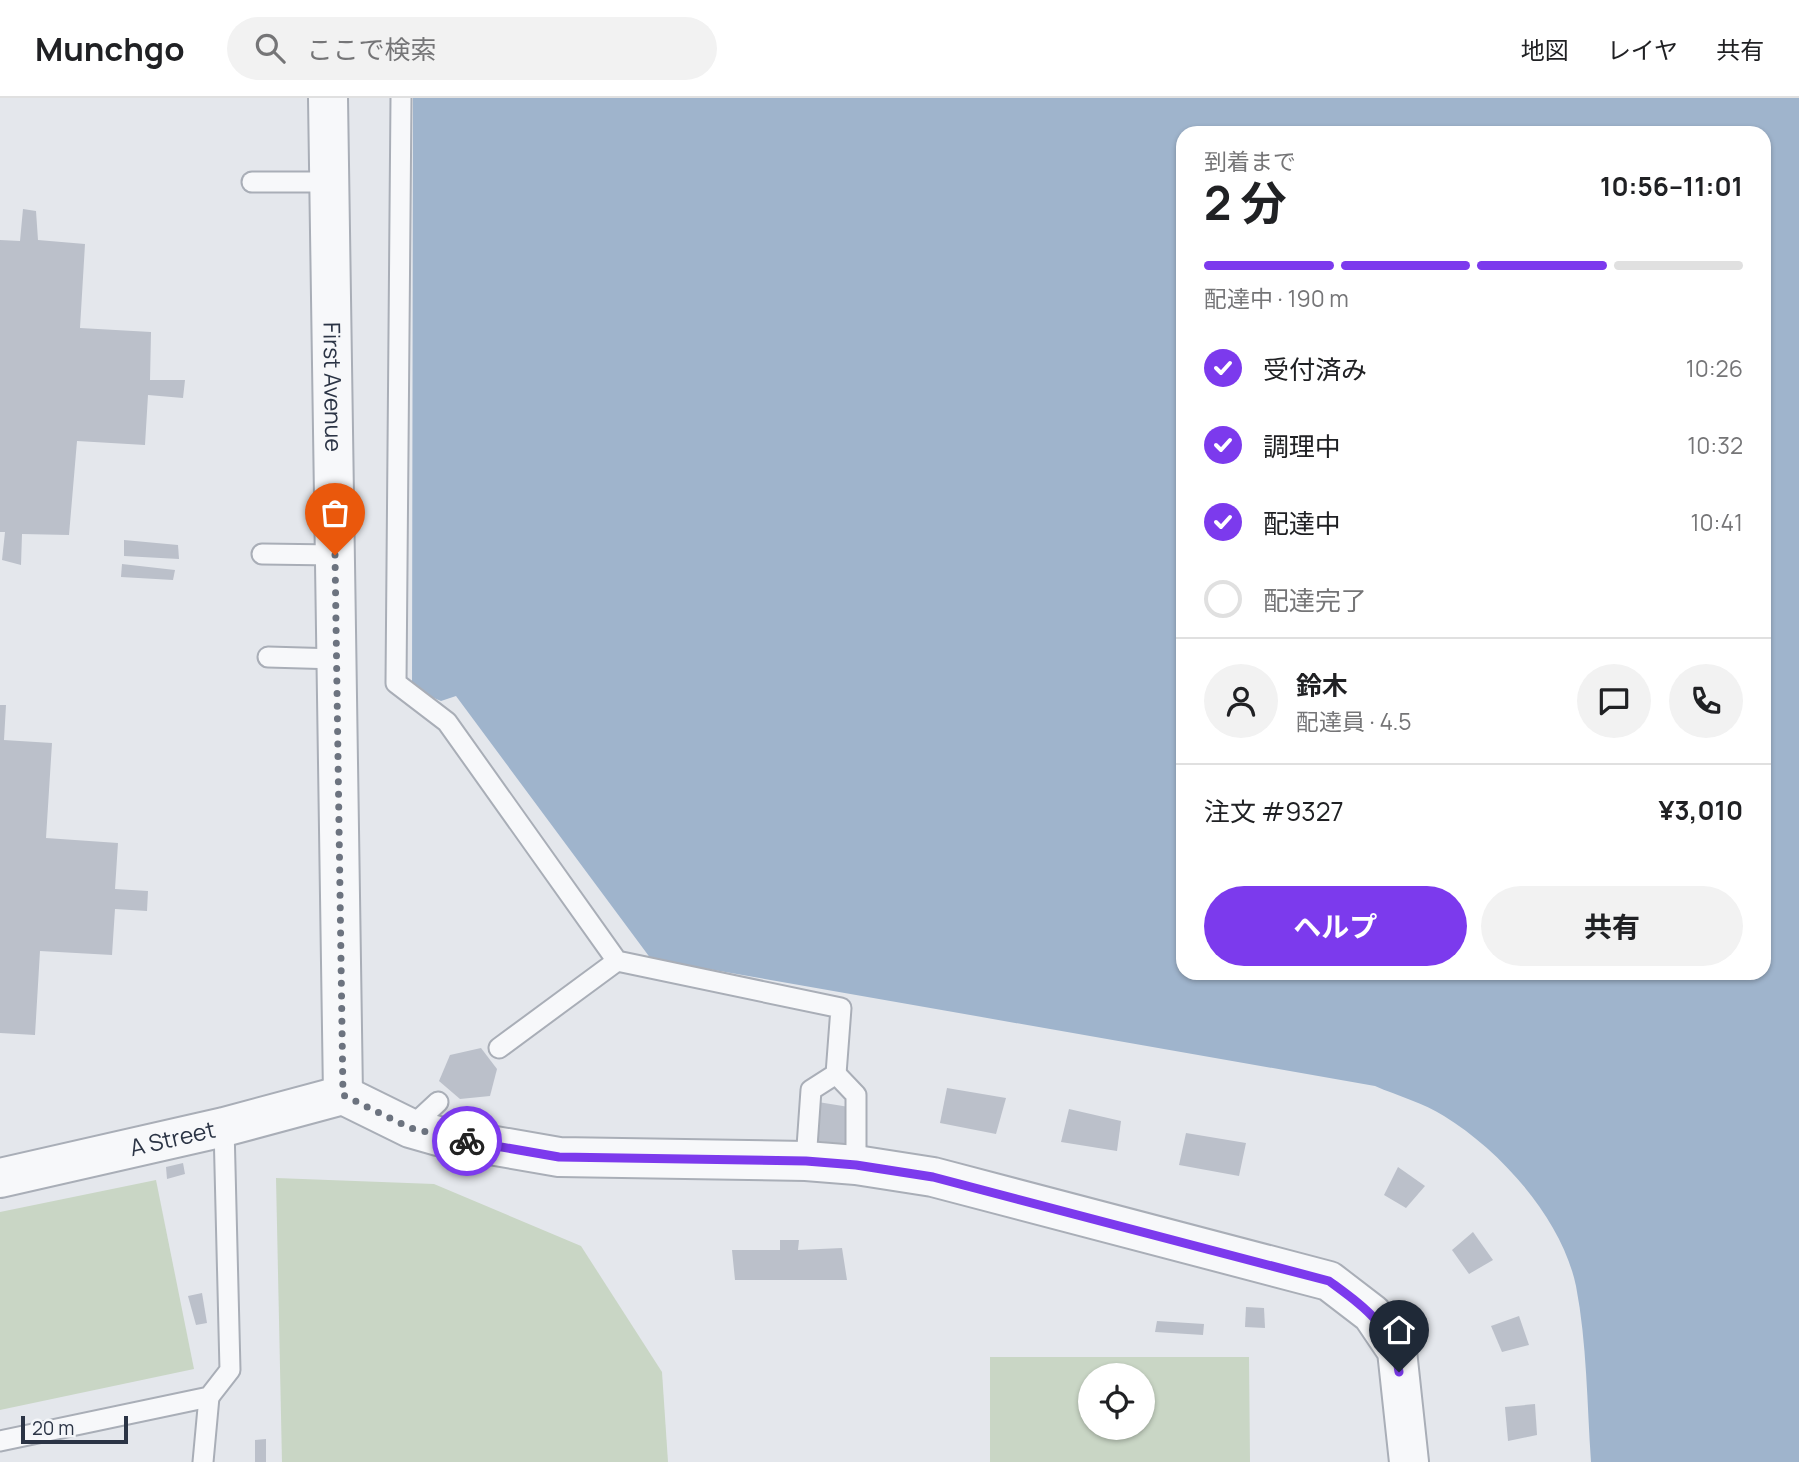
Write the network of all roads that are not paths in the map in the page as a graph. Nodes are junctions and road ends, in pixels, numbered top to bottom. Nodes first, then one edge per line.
1 (328, 98) edge
2 (401, 98) edge
3 (252, 182) dead end
4 (330, 182) junction
5 (262, 554) dead end
6 (335, 555) junction
7 (268, 657) dead end
8 (337, 659) junction
9 (617, 961) junction
10 (499, 1048) dead end
11 (836, 1074) junction
12 (343, 1095) junction
13 (438, 1102) dead end
14 (225, 1127) junction
15 (410, 1128) junction
16 (806, 1161) junction
17 (856, 1165) junction
18 (0, 1178) edge
19 (209, 1397) junction
20 (0, 1441) edge
21 (203, 1462) edge
22 (1409, 1462) edge

1 - 4 street, First Avenue
2 - 9 lane
3 - 4 lane
4 - 6 street, First Avenue
5 - 6 lane
6 - 8 street, First Avenue
7 - 8 lane
8 - 12 street, First Avenue
9 - 10 lane
9 - 11 lane
11 - 16 lane
11 - 17 lane
12 - 14 street, A Street
12 - 15 street
13 - 15 lane
14 - 18 street, A Street
14 - 19 lane
15 - 16 street
16 - 17 street
17 - 22 street
19 - 20 lane
19 - 21 lane

